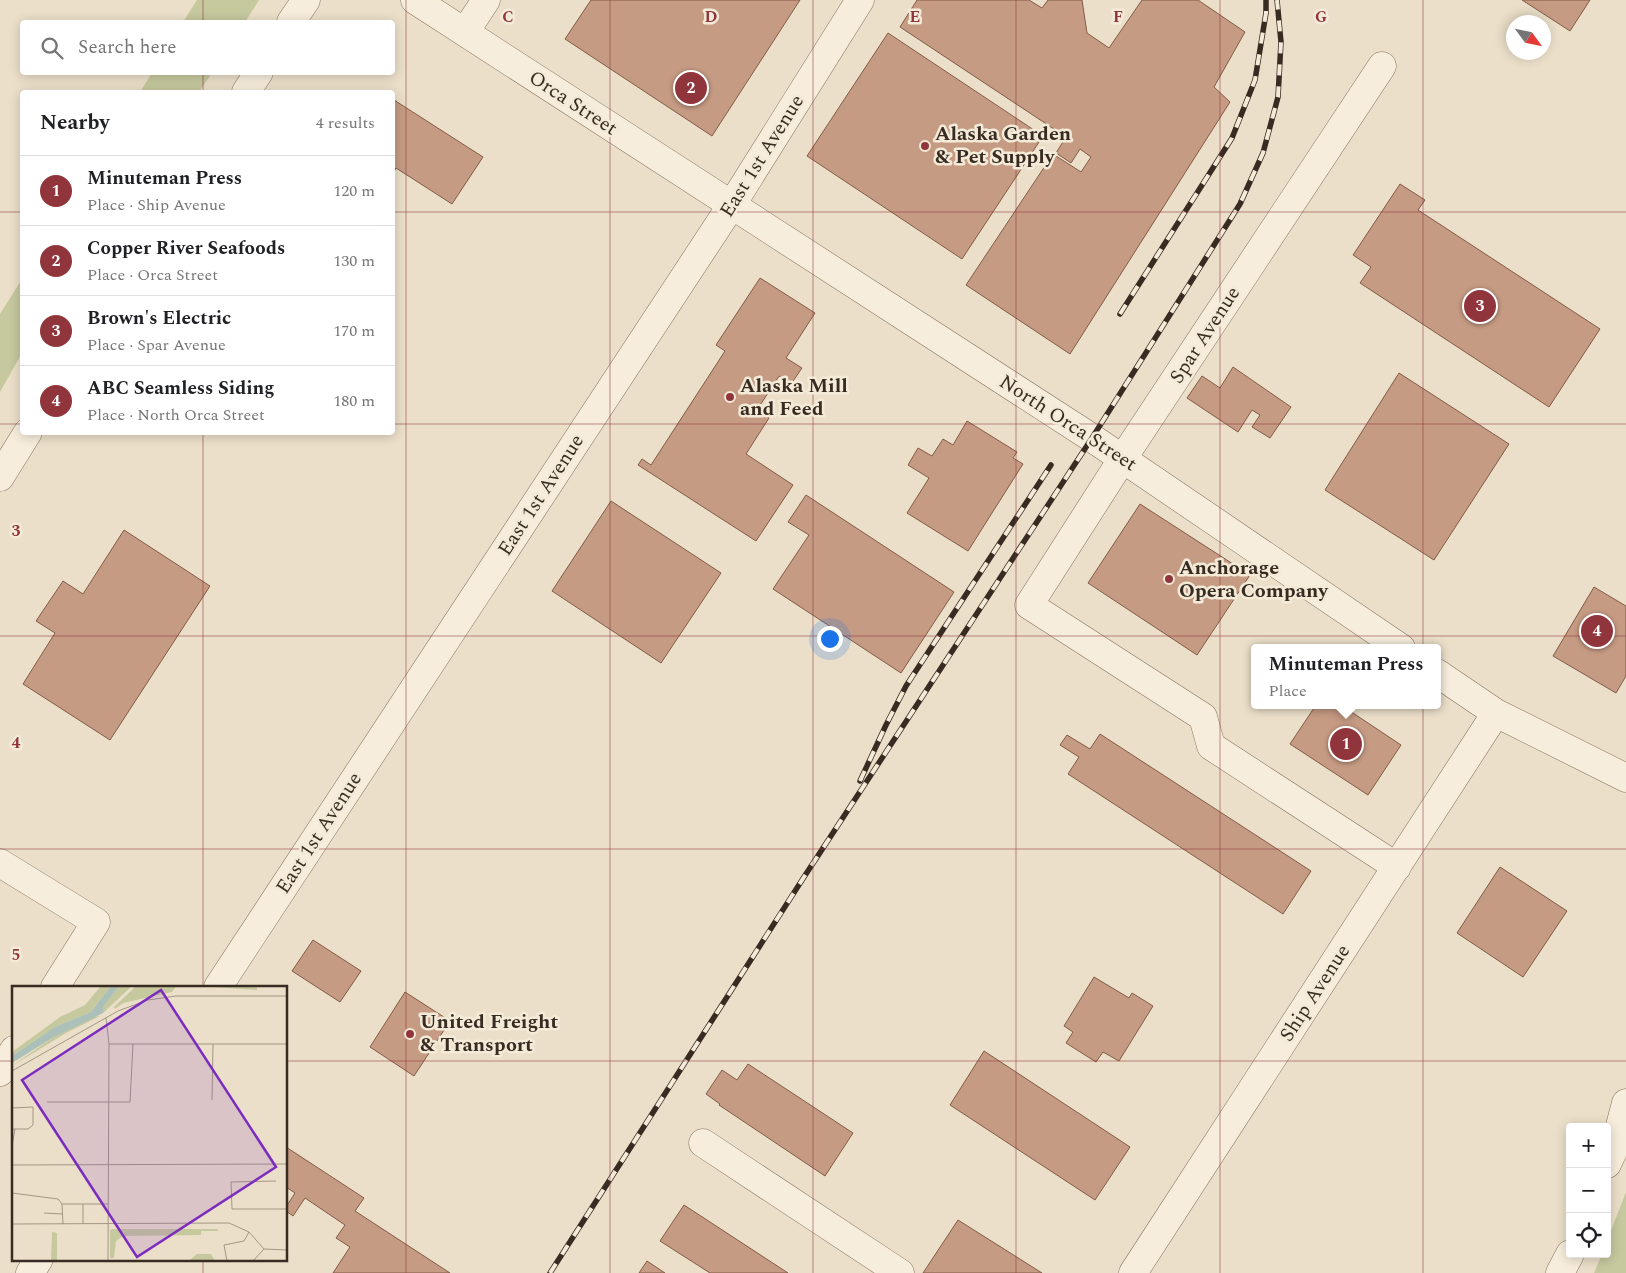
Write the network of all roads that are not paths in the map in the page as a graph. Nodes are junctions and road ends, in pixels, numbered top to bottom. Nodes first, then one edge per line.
1 (306, 0) edge
2 (415, 0) edge
3 (486, 0) edge
4 (860, 0) edge
5 (292, 20) edge
6 (465, 32) junction
7 (1382, 66) dead end
8 (257, 75) edge
9 (247, 90) edge
10 (731, 206) junction
11 (26, 435) edge
12 (1123, 458) junction
13 (0, 477) edge
14 (1394, 644) edge
15 (1441, 676) edge
16 (1496, 713) junction
17 (1626, 778) edge
18 (0, 863) edge
19 (1396, 867) junction
20 (56, 986) edge
21 (219, 986) edge
22 (12, 1053) edge
23 (0, 1072) edge
24 (1626, 1102) edge
25 (703, 1143) dead end
26 (1611, 1155) edge
27 (1568, 1258) edge
28 (38, 1260) edge
29 (30, 1273) edge
30 (900, 1273) edge
31 (1133, 1273) edge
32 (1560, 1273) edge

1 - 5 street
2 - 6 street, Orca Street
3 - 6 street
4 - 10 street, East 1st Avenue
6 - 10 street, Orca Street
7 - 12 street, Spar Avenue
8 - 9 street
10 - 12 street, North Orca Street
10 - 21 street, East 1st Avenue
11 - 13 street
12 - 14 street, North Orca Street
12 - 19 street, Spar Avenue
15 - 16 street
16 - 17 street
16 - 19 street, Ship Avenue
18 - 20 street
19 - 31 street, Ship Avenue
22 - 23 street
24 - 26 street
25 - 30 street
27 - 32 street
28 - 29 street

